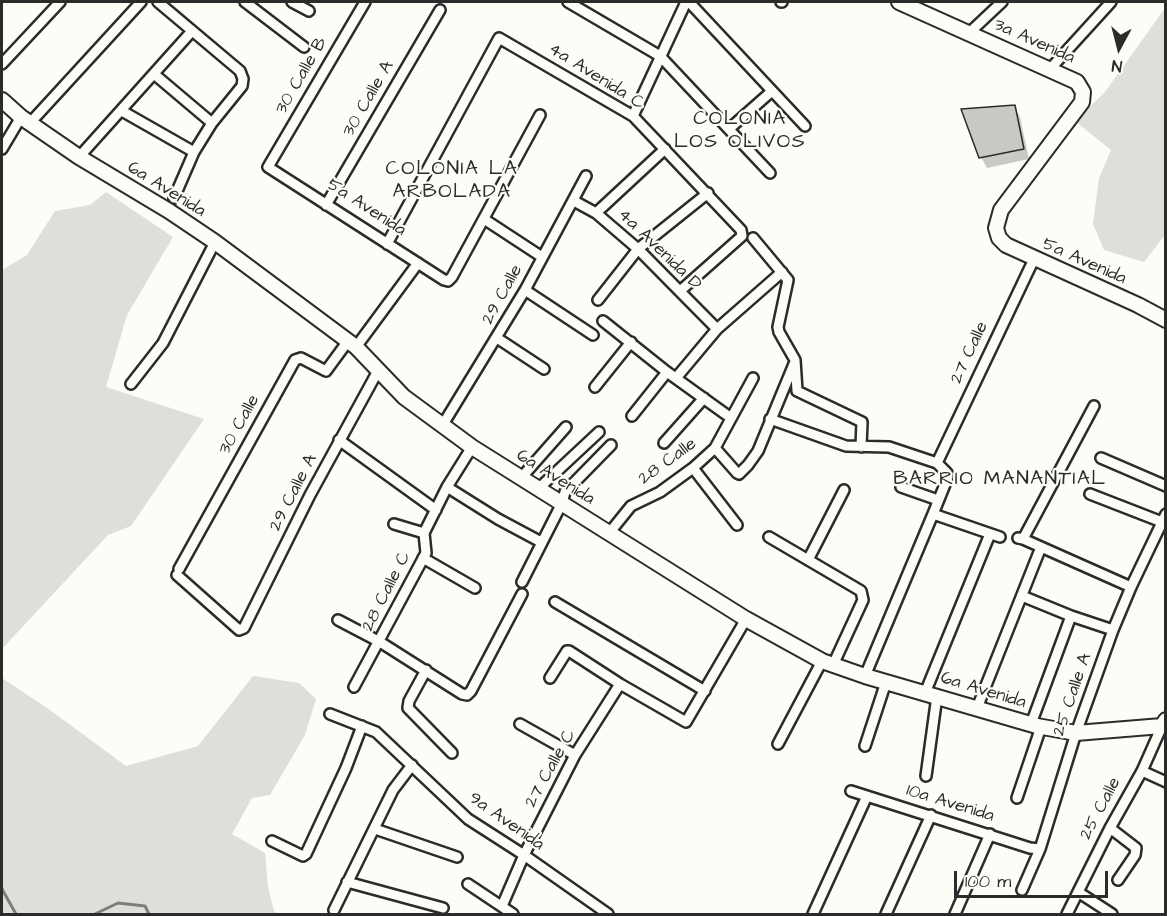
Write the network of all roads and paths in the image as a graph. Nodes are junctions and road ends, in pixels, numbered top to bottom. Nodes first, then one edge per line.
1 (60, 2) edge
2 (141, 2) edge
3 (158, 2) edge
4 (245, 2) edge
5 (292, 2) edge
6 (365, 2) edge
7 (568, 2) edge
8 (688, 2) edge
9 (1002, 2) edge
10 (1111, 2) edge
11 (907, 3) edge
12 (440, 10) dead end
13 (309, 11) dead end
14 (192, 31) junction
15 (969, 33) junction
16 (304, 46) dead end
17 (660, 56) junction
18 (2, 64) edge
19 (1051, 68) junction
20 (154, 74) junction
21 (772, 91) junction
22 (2, 100) edge
23 (122, 111) junction
24 (540, 115) dead end
25 (633, 116) junction
26 (26, 120) junction
27 (212, 123) junction
28 (805, 126) dead end
29 (729, 129) junction
30 (2, 149) edge
31 (665, 150) junction
32 (194, 152) junction
33 (80, 157) junction
34 (268, 167) joint
35 (770, 173) dead end
36 (586, 176) dead end
37 (708, 194) junction
38 (174, 198) dead end
39 (574, 201) junction
40 (326, 205) junction
41 (596, 213) junction
42 (484, 219) junction
43 (996, 228) joint
44 (753, 238) dead end
45 (215, 242) junction
46 (387, 244) junction
47 (639, 249) junction
48 (542, 257) junction
49 (1034, 259) junction
50 (418, 263) junction
51 (782, 272) junction
52 (525, 290) junction
53 (680, 291) junction
54 (598, 300) dead end
55 (603, 321) dead end
56 (1166, 321) edge
57 (717, 329) junction
58 (593, 335) dead end
59 (497, 338) junction
60 (631, 342) junction
61 (352, 344) junction
62 (795, 360) junction
63 (379, 369) junction
64 (544, 369) dead end
65 (672, 375) junction
66 (753, 378) dead end
67 (131, 384) dead end
68 (595, 387) dead end
69 (704, 398) junction
70 (1094, 406) dead end
71 (632, 416) dead end
72 (731, 418) junction
73 (770, 419) junction
74 (441, 426) junction
75 (566, 427) dead end
76 (599, 432) dead end
77 (339, 440) junction
78 (664, 443) dead end
79 (611, 446) dead end
80 (472, 447) junction
81 (861, 447) junction
82 (715, 448) junction
83 (1101, 458) dead end
84 (937, 463) junction
85 (693, 468) junction
86 (521, 478) junction
87 (1166, 486) edge
88 (447, 487) junction
89 (901, 487) dead end
90 (538, 489) junction
91 (844, 490) dead end
92 (1090, 494) dead end
93 (938, 500) junction
94 (562, 503) junction
95 (436, 510) junction
96 (933, 514) junction
97 (1164, 518) edge
98 (394, 524) dead end
99 (737, 525) dead end
100 (610, 532) junction
101 (424, 533) junction
102 (769, 537) dead end
103 (541, 543) junction
104 (1041, 547) junction
105 (423, 558) junction
106 (808, 560) junction
107 (522, 582) dead end
108 (1131, 587) junction
109 (475, 588) dead end
110 (522, 594) dead end
111 (1022, 596) junction
112 (555, 602) dead end
113 (1071, 616) junction
114 (746, 619) junction
115 (338, 620) dead end
116 (239, 630) joint
117 (1113, 630) junction
118 (380, 642) junction
119 (828, 663) junction
120 (426, 670) junction
121 (865, 676) junction
122 (550, 678) dead end
123 (885, 682) junction
124 (620, 684) junction
125 (354, 687) dead end
126 (705, 691) junction
127 (931, 694) junction
128 (977, 708) junction
129 (330, 714) dead end
130 (1164, 723) edge
131 (520, 724) dead end
132 (362, 726) junction
133 (1036, 726) junction
134 (1076, 733) junction
135 (777, 744) dead end
136 (865, 746) dead end
137 (452, 753) dead end
138 (575, 755) junction
139 (412, 765) junction
140 (1142, 771) junction
141 (926, 776) dead end
142 (1166, 782) edge
143 (851, 791) dead end
144 (867, 796) junction
145 (1017, 798) dead end
146 (931, 816) junction
147 (1110, 828) junction
148 (375, 829) junction
149 (990, 834) junction
150 (272, 841) dead end
151 (1040, 849) junction
152 (524, 855) junction
153 (458, 857) dead end
154 (1118, 880) dead end
155 (347, 882) junction
156 (468, 884) dead end
157 (1022, 890) dead end
158 (1078, 892) junction
159 (502, 906) junction
160 (443, 908) dead end
161 (334, 910) dead end
162 (513, 915) edge
163 (608, 915) edge
164 (813, 915) edge
165 (886, 915) edge
166 (955, 915) edge
167 (1067, 915) edge
168 (1112, 915) edge

1 - 18 street
2 - 26 street
3 - 14 street
4 - 16 street
5 - 13 street
6 - 34 street, 30 Calle B
7 - 17 street
8 - 17 street
8 - 21 street
9 - 15 street
10 - 19 street
11 - 15 street, 3a Avenida
12 - 40 street, 30 Calle A
14 - 20 street
14 - 27 street
15 - 19 street, 3a Avenida
17 - 25 street
17 - 29 street
19 - 43 street, 3a Avenida
20 - 23 street
20 - 27 street
21 - 28 street
21 - 29 street
22 - 26 street, 6a Avenida
23 - 32 street
23 - 33 street
24 - 42 street
25 - 31 street, 4a Avenida C
25 - 46 street, 4a Avenida C
26 - 30 street
26 - 33 street, 6a Avenida
27 - 32 street
29 - 35 street
31 - 37 street, 4a Avenida C
31 - 41 street
32 - 38 street
33 - 45 street, 6a Avenida
34 - 40 street, 5a Avenida
36 - 39 street, 29 Calle
37 - 47 street
37 - 53 street, 4a Avenida C
39 - 41 street, 4a Avenida D
39 - 48 street, 29 Calle
40 - 46 street, 5a Avenida
41 - 47 street, 4a Avenida D
42 - 48 street
42 - 50 street, 5a Avenida
43 - 49 street, 5a Avenida
44 - 51 street
45 - 61 street, 6a Avenida
45 - 67 street
46 - 50 street, 5a Avenida
47 - 53 street, 4a Avenida D
47 - 54 street
48 - 52 street, 29 Calle
49 - 56 street, 5a Avenida
49 - 84 street, 27 Calle
50 - 61 street, 30 Calle
51 - 57 street
51 - 62 street
52 - 58 street
52 - 59 street, 29 Calle
53 - 57 street, 4a Avenida D
55 - 60 street
57 - 65 street
59 - 64 street
59 - 74 street, 29 Calle
60 - 65 street
60 - 68 street
61 - 63 street, 6a Avenida
61 - 116 street, 30 Calle
62 - 73 street
62 - 81 street
63 - 74 street, 6a Avenida
63 - 77 street, 29 Calle A
65 - 69 street
65 - 71 street
66 - 72 street, 28 Calle
69 - 72 street
69 - 78 street
70 - 104 street
72 - 82 street, 28 Calle
73 - 81 street
73 - 82 street
74 - 80 street, 6a Avenida
75 - 86 street
76 - 90 street
77 - 95 street
77 - 116 street, 29 Calle A
79 - 94 street
80 - 86 street, 6a Avenida
80 - 88 street, 28 Calle C
81 - 84 street
82 - 85 street, 28 Calle
83 - 87 street
84 - 93 street
85 - 99 street
85 - 100 street, 28 Calle
86 - 90 street, 6a Avenida
88 - 95 street, 28 Calle C
88 - 103 street
89 - 93 street
90 - 94 street, 6a Avenida
91 - 106 street
92 - 97 street
93 - 96 street
94 - 100 street, 6a Avenida
94 - 103 street
95 - 101 street, 28 Calle C
96 - 121 street
96 - 127 street
97 - 108 street, 25 Calle A
98 - 101 street
100 - 114 street, 6a Avenida
101 - 105 street, 28 Calle C
102 - 106 street
103 - 107 street
104 - 108 street
104 - 111 street
105 - 109 street
105 - 118 street, 28 Calle C
106 - 119 street
108 - 117 street, 25 Calle A
110 - 120 street
111 - 113 street
111 - 128 street
112 - 126 street
113 - 117 street
113 - 133 street
114 - 119 street, 6a Avenida
114 - 126 street
115 - 118 street
117 - 134 street, 25 Calle A
118 - 120 street
118 - 125 street, 28 Calle C
119 - 121 street, 6a Avenida
119 - 135 street
120 - 137 street
121 - 123 street, 6a Avenida
122 - 124 street
123 - 127 street, 6a Avenida
123 - 136 street
124 - 126 street
124 - 138 street, 27 Calle C
127 - 128 street, 6a Avenida
127 - 141 street
128 - 133 street, 6a Avenida
129 - 132 street, 9a Avenida
130 - 134 street, 6a Avenida
130 - 140 street, 25 Calle
131 - 138 street
132 - 139 street, 9a Avenida
132 - 150 street
133 - 134 street, 6a Avenida
133 - 145 street
134 - 151 street, 25 Calle A
138 - 152 street, 27 Calle C
139 - 148 street
139 - 152 street, 9a Avenida
140 - 142 street
140 - 147 street, 25 Calle
143 - 144 street, 10a Avenida
144 - 146 street, 10a Avenida
144 - 164 street
146 - 149 street, 10a Avenida
146 - 165 street
147 - 154 street
147 - 158 street, 25 Calle
148 - 153 street
148 - 155 street
149 - 151 street, 10a Avenida
149 - 166 street
151 - 157 street, 25 Calle A
152 - 159 street, 27 Calle C
152 - 163 street, 9a Avenida
155 - 160 street
155 - 161 street
156 - 159 street
158 - 167 street, 25 Calle
158 - 168 street
159 - 162 street

